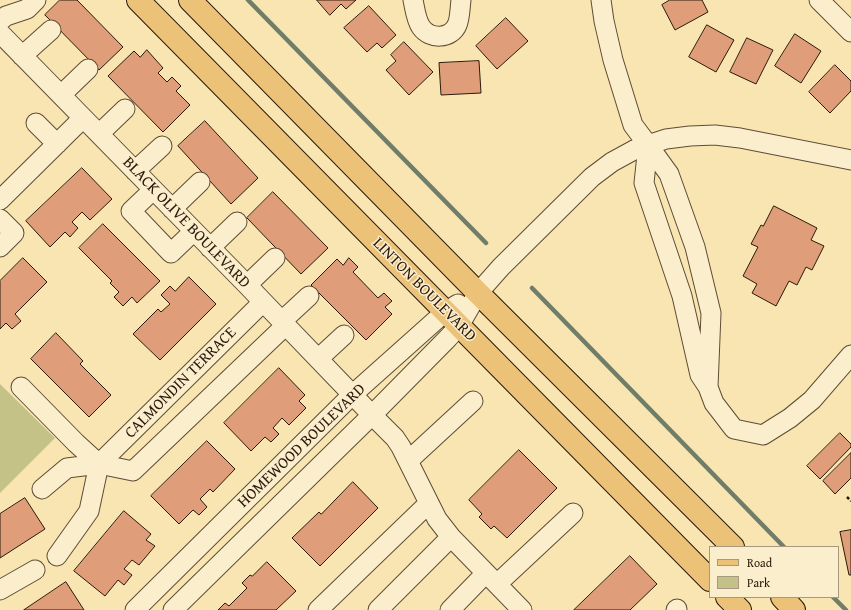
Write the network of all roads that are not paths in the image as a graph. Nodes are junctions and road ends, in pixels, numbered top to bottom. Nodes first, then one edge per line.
1 (36, 0) edge
2 (138, 0) edge
3 (190, 0) edge
4 (414, 0) edge
5 (461, 0) edge
6 (601, 0) edge
7 (819, 0) edge
8 (0, 21) edge
9 (50, 30) dead end
10 (851, 32) edge
11 (0, 33) edge
12 (22, 56) junction
13 (88, 69) dead end
14 (61, 96) junction
15 (125, 109) dead end
16 (83, 118) junction
17 (36, 123) dead end
18 (99, 134) junction
19 (57, 144) junction
20 (648, 145) junction
21 (162, 146) dead end
22 (851, 160) edge
23 (135, 171) junction
24 (200, 182) dead end
25 (153, 190) junction
26 (0, 200) edge
27 (172, 209) junction
28 (0, 218) edge
29 (237, 222) dead end
30 (194, 231) junction
31 (0, 247) edge
32 (210, 248) junction
33 (276, 258) dead end
34 (247, 285) junction
35 (478, 293) junction
36 (309, 296) dead end
37 (263, 302) junction
38 (452, 319) junction
39 (284, 323) junction
40 (344, 335) dead end
41 (851, 355) edge
42 (318, 359) junction
43 (21, 387) dead end
44 (708, 387) junction
45 (352, 395) junction
46 (473, 401) dead end
47 (372, 415) junction
48 (408, 461) junction
49 (99, 464) junction
50 (42, 489) dead end
51 (429, 503) junction
52 (573, 513) dead end
53 (450, 537) junction
54 (732, 546) edge
55 (57, 556) dead end
56 (35, 570) dead end
57 (492, 579) junction
58 (709, 579) edge
59 (0, 590) edge
60 (728, 598) edge
61 (783, 598) edge
62 (136, 610) edge
63 (173, 610) edge
64 (318, 610) edge
65 (378, 610) edge
66 (450, 610) edge
67 (522, 610) edge
68 (740, 610) edge
69 (794, 610) edge

1 - 8 street
2 - 38 main road, LINTON BOULEVARD
3 - 35 main road
4 - 5 street
6 - 20 street
7 - 10 street
9 - 12 street
11 - 12 street, BLACK OLIVE BOULEVARD
12 - 14 street, BLACK OLIVE BOULEVARD
13 - 14 street
14 - 16 street, BLACK OLIVE BOULEVARD
15 - 18 street
16 - 18 street, BLACK OLIVE BOULEVARD
16 - 19 street
17 - 19 street
18 - 23 street, BLACK OLIVE BOULEVARD
19 - 26 street
20 - 22 street, HOMEWOOD BOULEVARD
20 - 35 street, HOMEWOOD BOULEVARD
20 - 44 street
20 - 44 street
21 - 23 street
23 - 25 street, BLACK OLIVE BOULEVARD
24 - 27 street
25 - 27 street, BLACK OLIVE BOULEVARD
25 - 30 street
27 - 30 street, BLACK OLIVE BOULEVARD
28 - 31 street
29 - 32 street
30 - 32 street, BLACK OLIVE BOULEVARD
32 - 34 street, BLACK OLIVE BOULEVARD
33 - 34 street
34 - 37 street, BLACK OLIVE BOULEVARD
35 - 38 street, HOMEWOOD BOULEVARD
35 - 54 main road
36 - 39 street
37 - 39 street, BLACK OLIVE BOULEVARD
37 - 49 street, CALMONDIN TERRACE
38 - 45 street, HOMEWOOD BOULEVARD
38 - 47 street, HOMEWOOD BOULEVARD
38 - 58 main road, LINTON BOULEVARD
39 - 42 street, BLACK OLIVE BOULEVARD
39 - 49 street
40 - 42 street
41 - 44 street
42 - 45 street, BLACK OLIVE BOULEVARD
43 - 49 street
45 - 47 street, BLACK OLIVE BOULEVARD
45 - 62 street, HOMEWOOD BOULEVARD
46 - 48 street
47 - 48 street, BLACK OLIVE BOULEVARD
47 - 63 street, HOMEWOOD BOULEVARD
48 - 51 street, BLACK OLIVE BOULEVARD
49 - 50 street
49 - 55 street
51 - 53 street, BLACK OLIVE BOULEVARD
51 - 64 street
52 - 57 street
53 - 57 street, BLACK OLIVE BOULEVARD
53 - 65 street
56 - 59 street
57 - 66 street
57 - 67 street, BLACK OLIVE BOULEVARD
60 - 68 main road
61 - 69 main road

